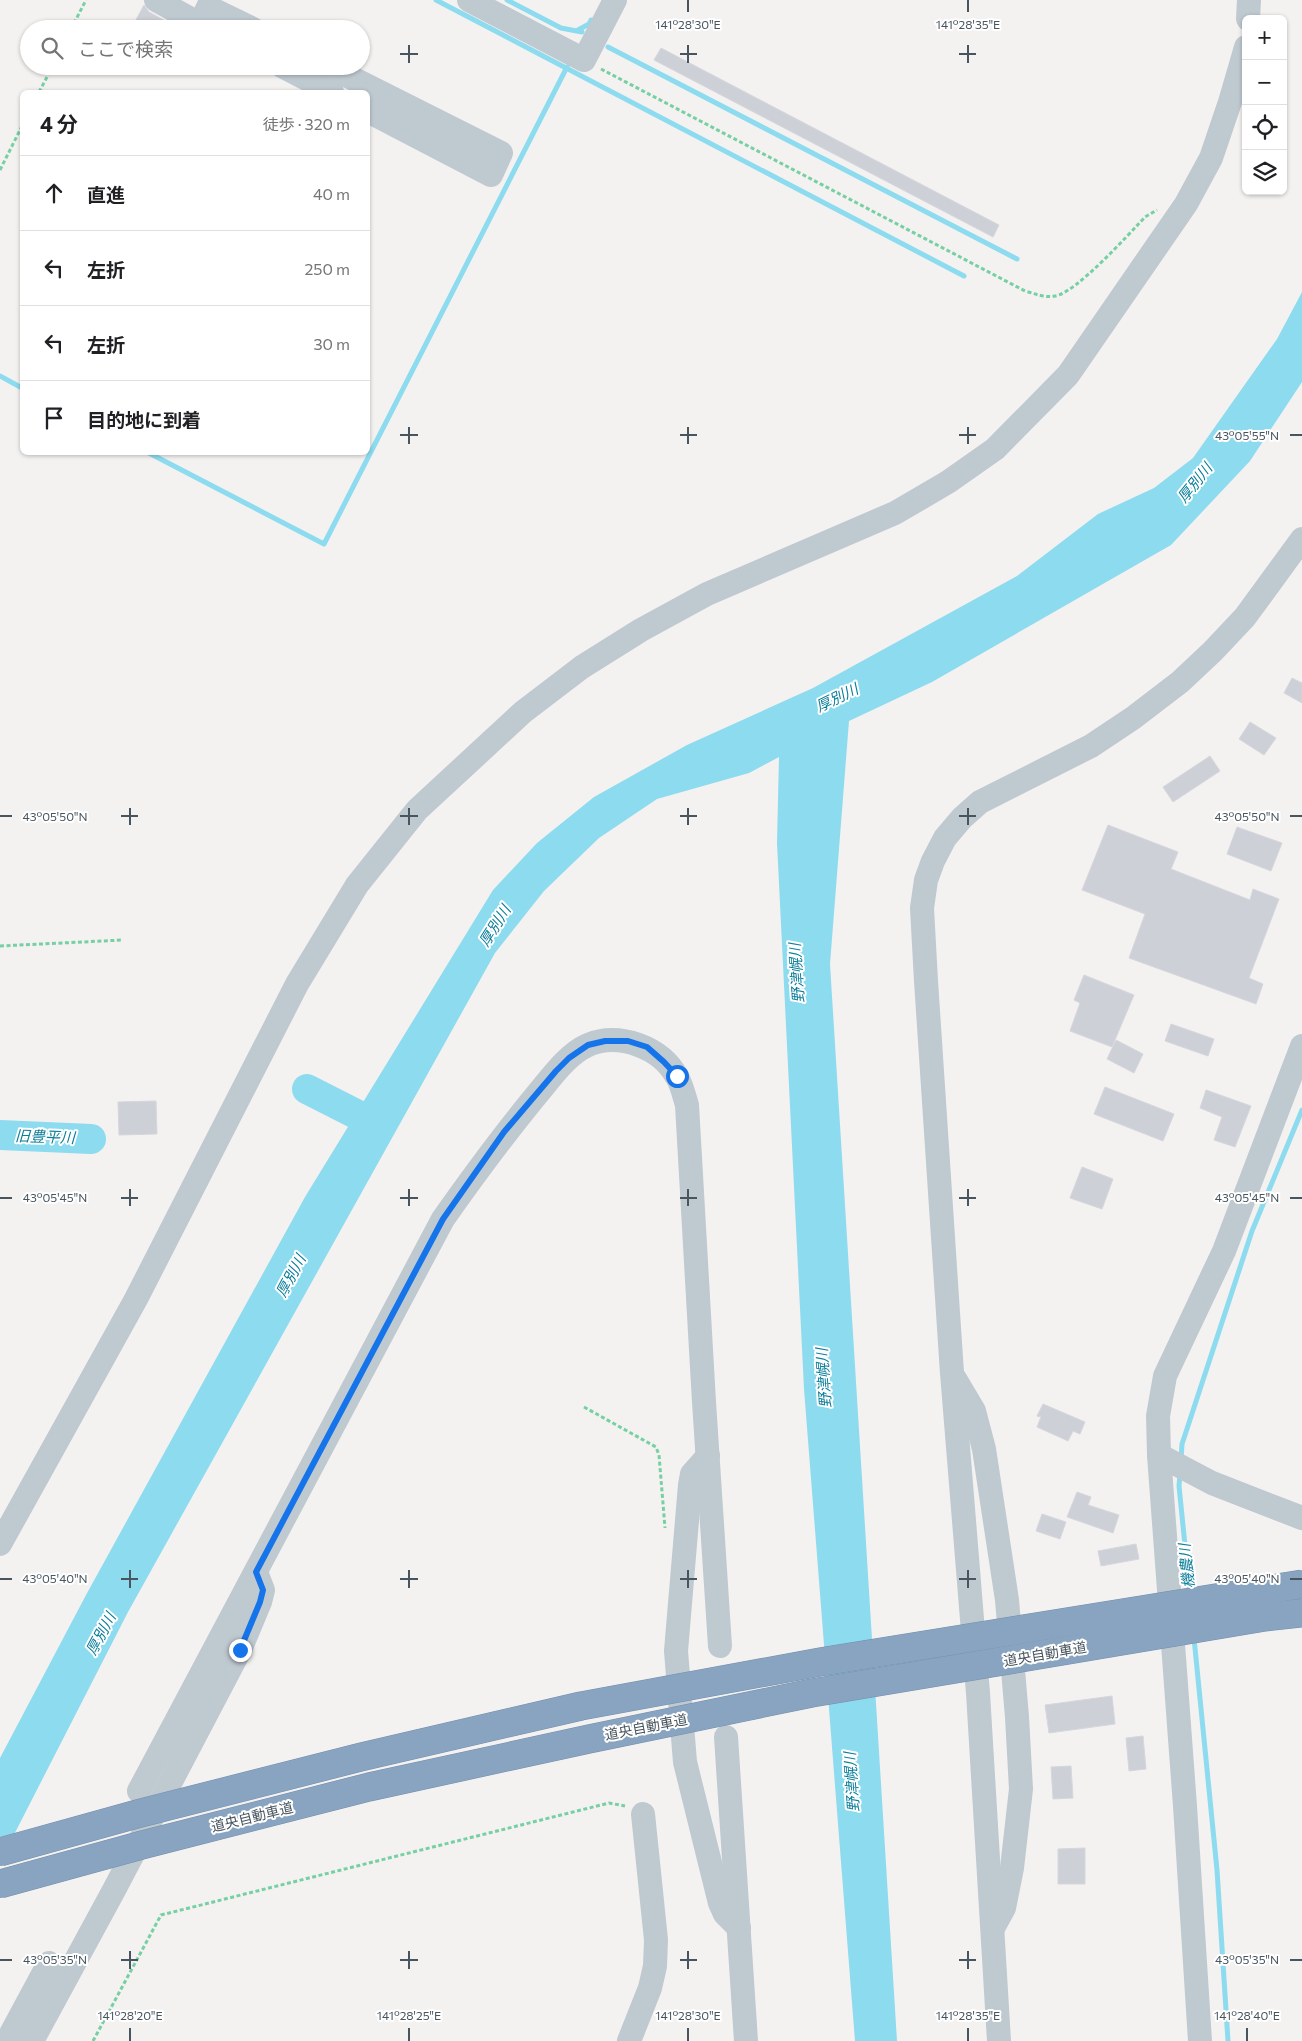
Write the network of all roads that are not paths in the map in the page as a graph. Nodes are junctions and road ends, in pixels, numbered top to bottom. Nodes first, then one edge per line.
1 (156, 0) edge
2 (469, 0) edge
3 (615, 0) edge
4 (1249, 0) edge
5 (1248, 15) edge
6 (194, 20) edge
7 (206, 20) edge
8 (235, 20) edge
9 (1242, 60) edge
10 (299, 75) edge
11 (346, 75) edge
12 (328, 90) edge
13 (370, 112) edge
14 (1302, 539) edge
15 (1302, 1046) edge
16 (952, 1373) junction
17 (708, 1456) junction
18 (1165, 1459) junction
19 (1302, 1518) edge
20 (0, 1544) edge
21 (256, 1572) junction
22 (1302, 1584) edge
23 (1302, 1613) edge
24 (720, 1646) dead end
25 (726, 1737) dead end
26 (139, 1791) dead end
27 (643, 1814) road end
28 (0, 1852) edge
29 (0, 1884) edge
30 (738, 1928) junction
31 (991, 1932) junction
32 (49, 1963) dead end
33 (7, 2041) edge
34 (32, 2041) edge
35 (630, 2041) edge
36 (746, 2041) edge
37 (999, 2041) edge
38 (1200, 2041) edge

1 - 6 street
2 - 3 street
4 - 5 street
7 - 8 street
9 - 20 street
10 - 12 street
11 - 13 street
14 - 16 street
15 - 18 street
16 - 31 street
16 - 31 street
17 - 21 street
17 - 24 street
17 - 30 street
18 - 19 street
18 - 38 street
21 - 26 street
21 - 34 street
22 - 28 highway, 道央自動車道, bridge
23 - 29 highway, 道央自動車道, bridge
25 - 30 street
27 - 35 street
30 - 36 street
31 - 37 street
32 - 33 street

